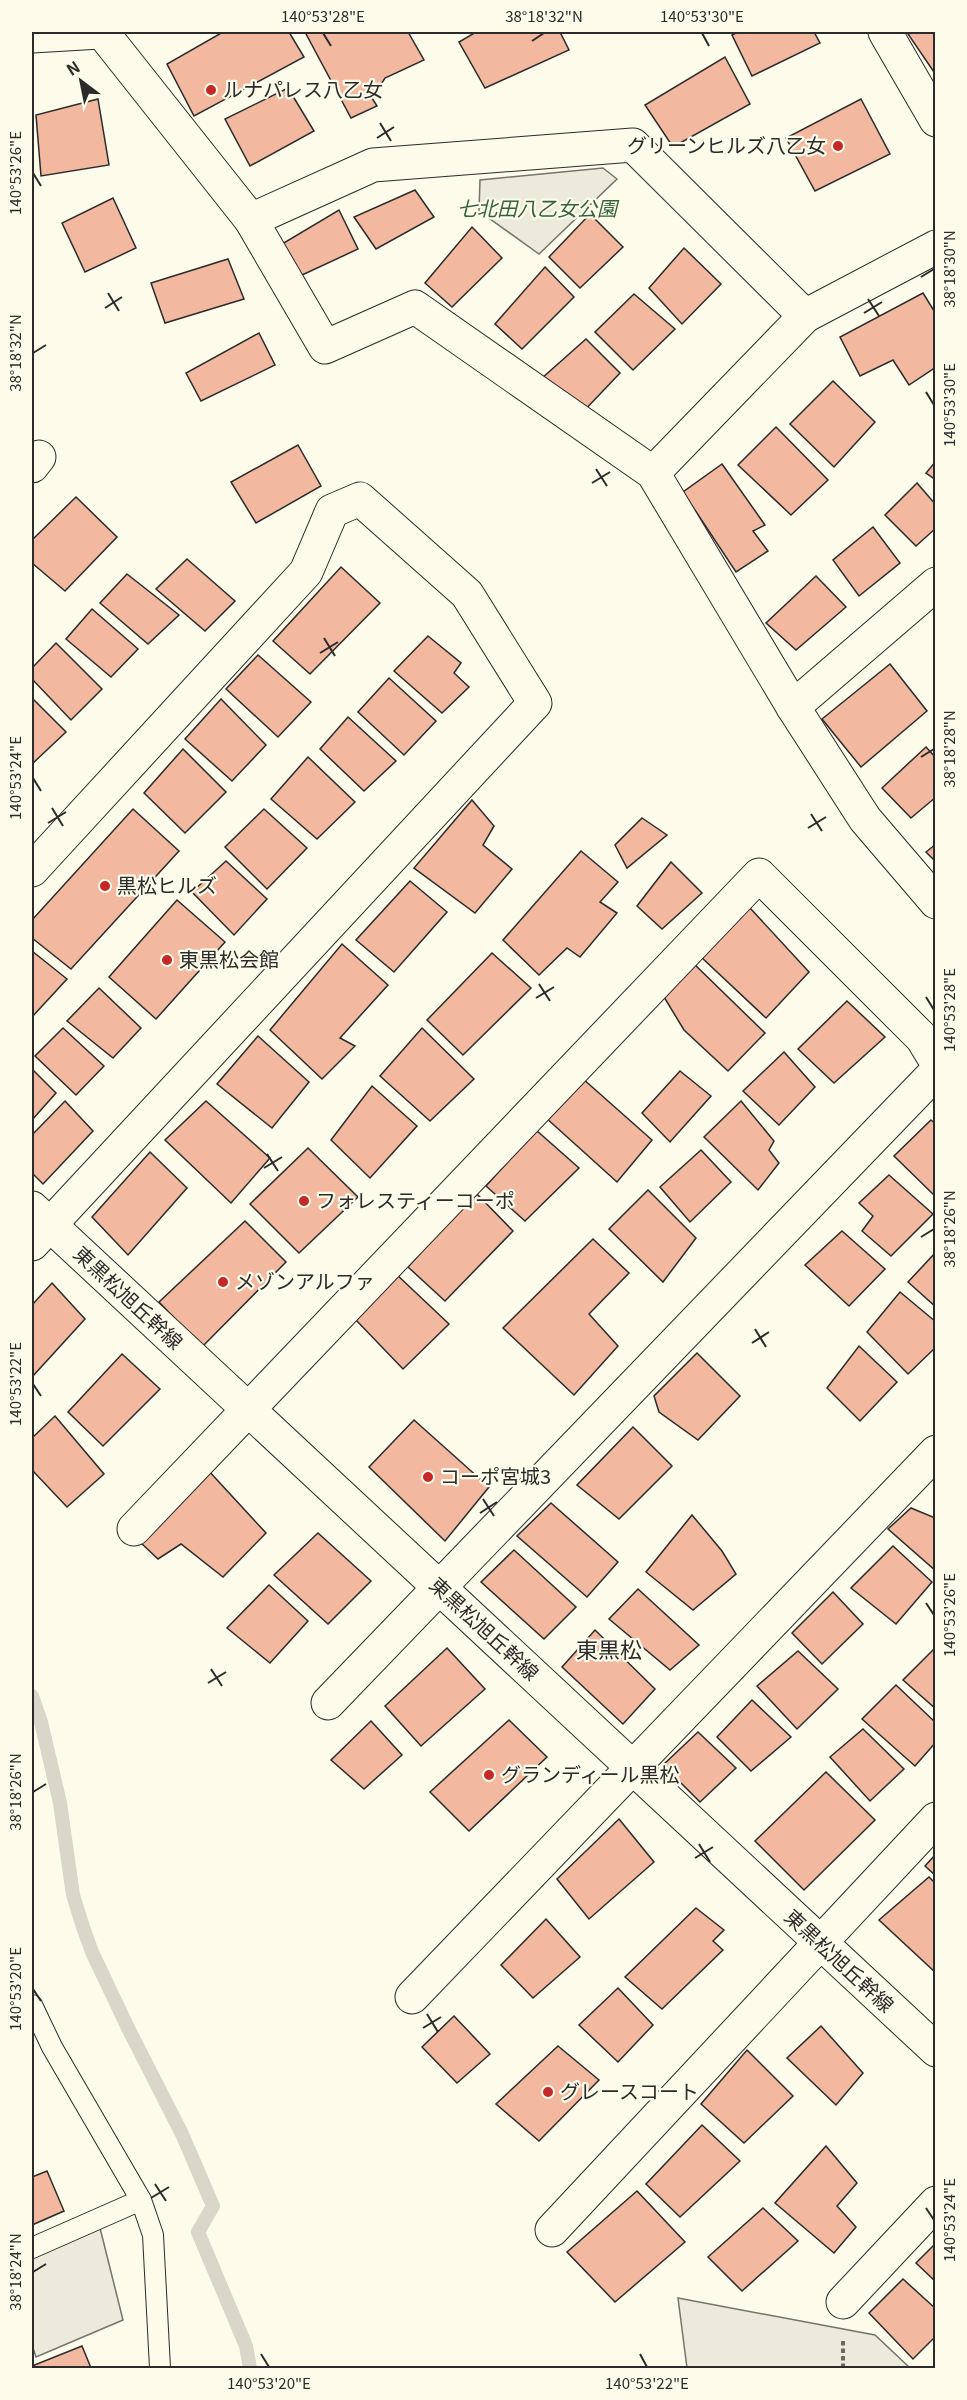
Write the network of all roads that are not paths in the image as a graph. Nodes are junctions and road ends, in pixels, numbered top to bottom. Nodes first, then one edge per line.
1 (101, 32) edge
2 (885, 32) edge
3 (32, 36) edge
4 (936, 120) edge
5 (251, 219) junction
6 (936, 247) edge
7 (805, 316) junction
8 (653, 473) junction
9 (936, 584) edge
10 (793, 707) junction
11 (32, 870) edge
12 (936, 902) edge
13 (936, 1060) edge
14 (936, 1072) edge
15 (38, 1225) edge
16 (248, 1409) junction
17 (936, 1452) edge
18 (134, 1529) dead end
19 (439, 1588) junction
20 (328, 1703) dead end
21 (632, 1768) junction
22 (936, 1819) edge
23 (820, 1943) junction
24 (412, 1997) dead end
25 (32, 2005) edge
26 (936, 2050) edge
27 (141, 2200) junction
28 (936, 2203) edge
29 (552, 2230) dead end
30 (32, 2248) edge
31 (843, 2302) dead end
32 (160, 2368) edge

1 - 3 street
1 - 5 street
2 - 4 street
5 - 7 street
5 - 8 street
6 - 7 street
7 - 8 street
8 - 10 street
9 - 10 street
10 - 12 street
11 - 15 street
13 - 16 street
14 - 19 street
15 - 16 street, 東黒松旭丘幹線
16 - 18 street
16 - 19 street, 東黒松旭丘幹線
17 - 21 street
19 - 20 street
19 - 21 street, 東黒松旭丘幹線
21 - 23 street, 東黒松旭丘幹線
21 - 24 street
22 - 23 street
23 - 26 street, 東黒松旭丘幹線
23 - 29 street
25 - 27 lane
27 - 30 lane
27 - 32 lane
28 - 31 street

